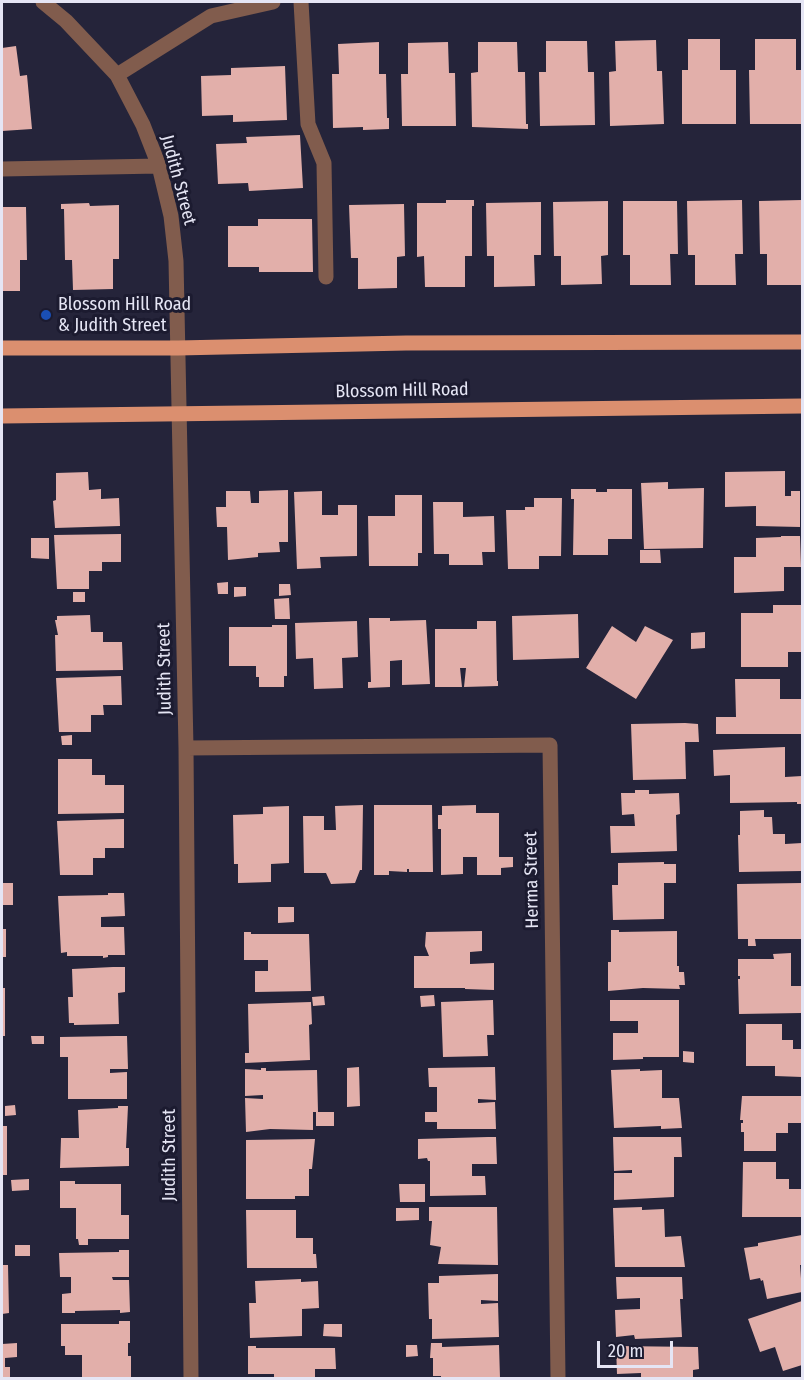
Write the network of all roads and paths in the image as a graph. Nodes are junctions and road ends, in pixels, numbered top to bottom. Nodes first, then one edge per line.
1 (44, 2) edge
2 (273, 2) edge
3 (302, 2) edge
4 (208, 9) edge
5 (117, 75) junction
6 (159, 166) junction
7 (2, 169) edge
8 (326, 277) dead end
9 (802, 342) edge
10 (2, 348) edge
11 (178, 348) junction
12 (802, 406) edge
13 (179, 413) junction
14 (2, 416) edge
15 (186, 748) junction
16 (191, 1378) edge
17 (558, 1378) edge

1 - 5 street, Judith Street
2 - 4 street
3 - 8 street
4 - 5 street
5 - 6 street, Judith Street
6 - 7 street
6 - 11 street, Judith Street
9 - 11 main road
10 - 11 main road
11 - 13 street, Judith Street
12 - 13 main road, Blossom Hill Road
13 - 14 main road, Blossom Hill Road
13 - 15 street, Judith Street
15 - 16 street, Judith Street
15 - 17 street, Herma Street

